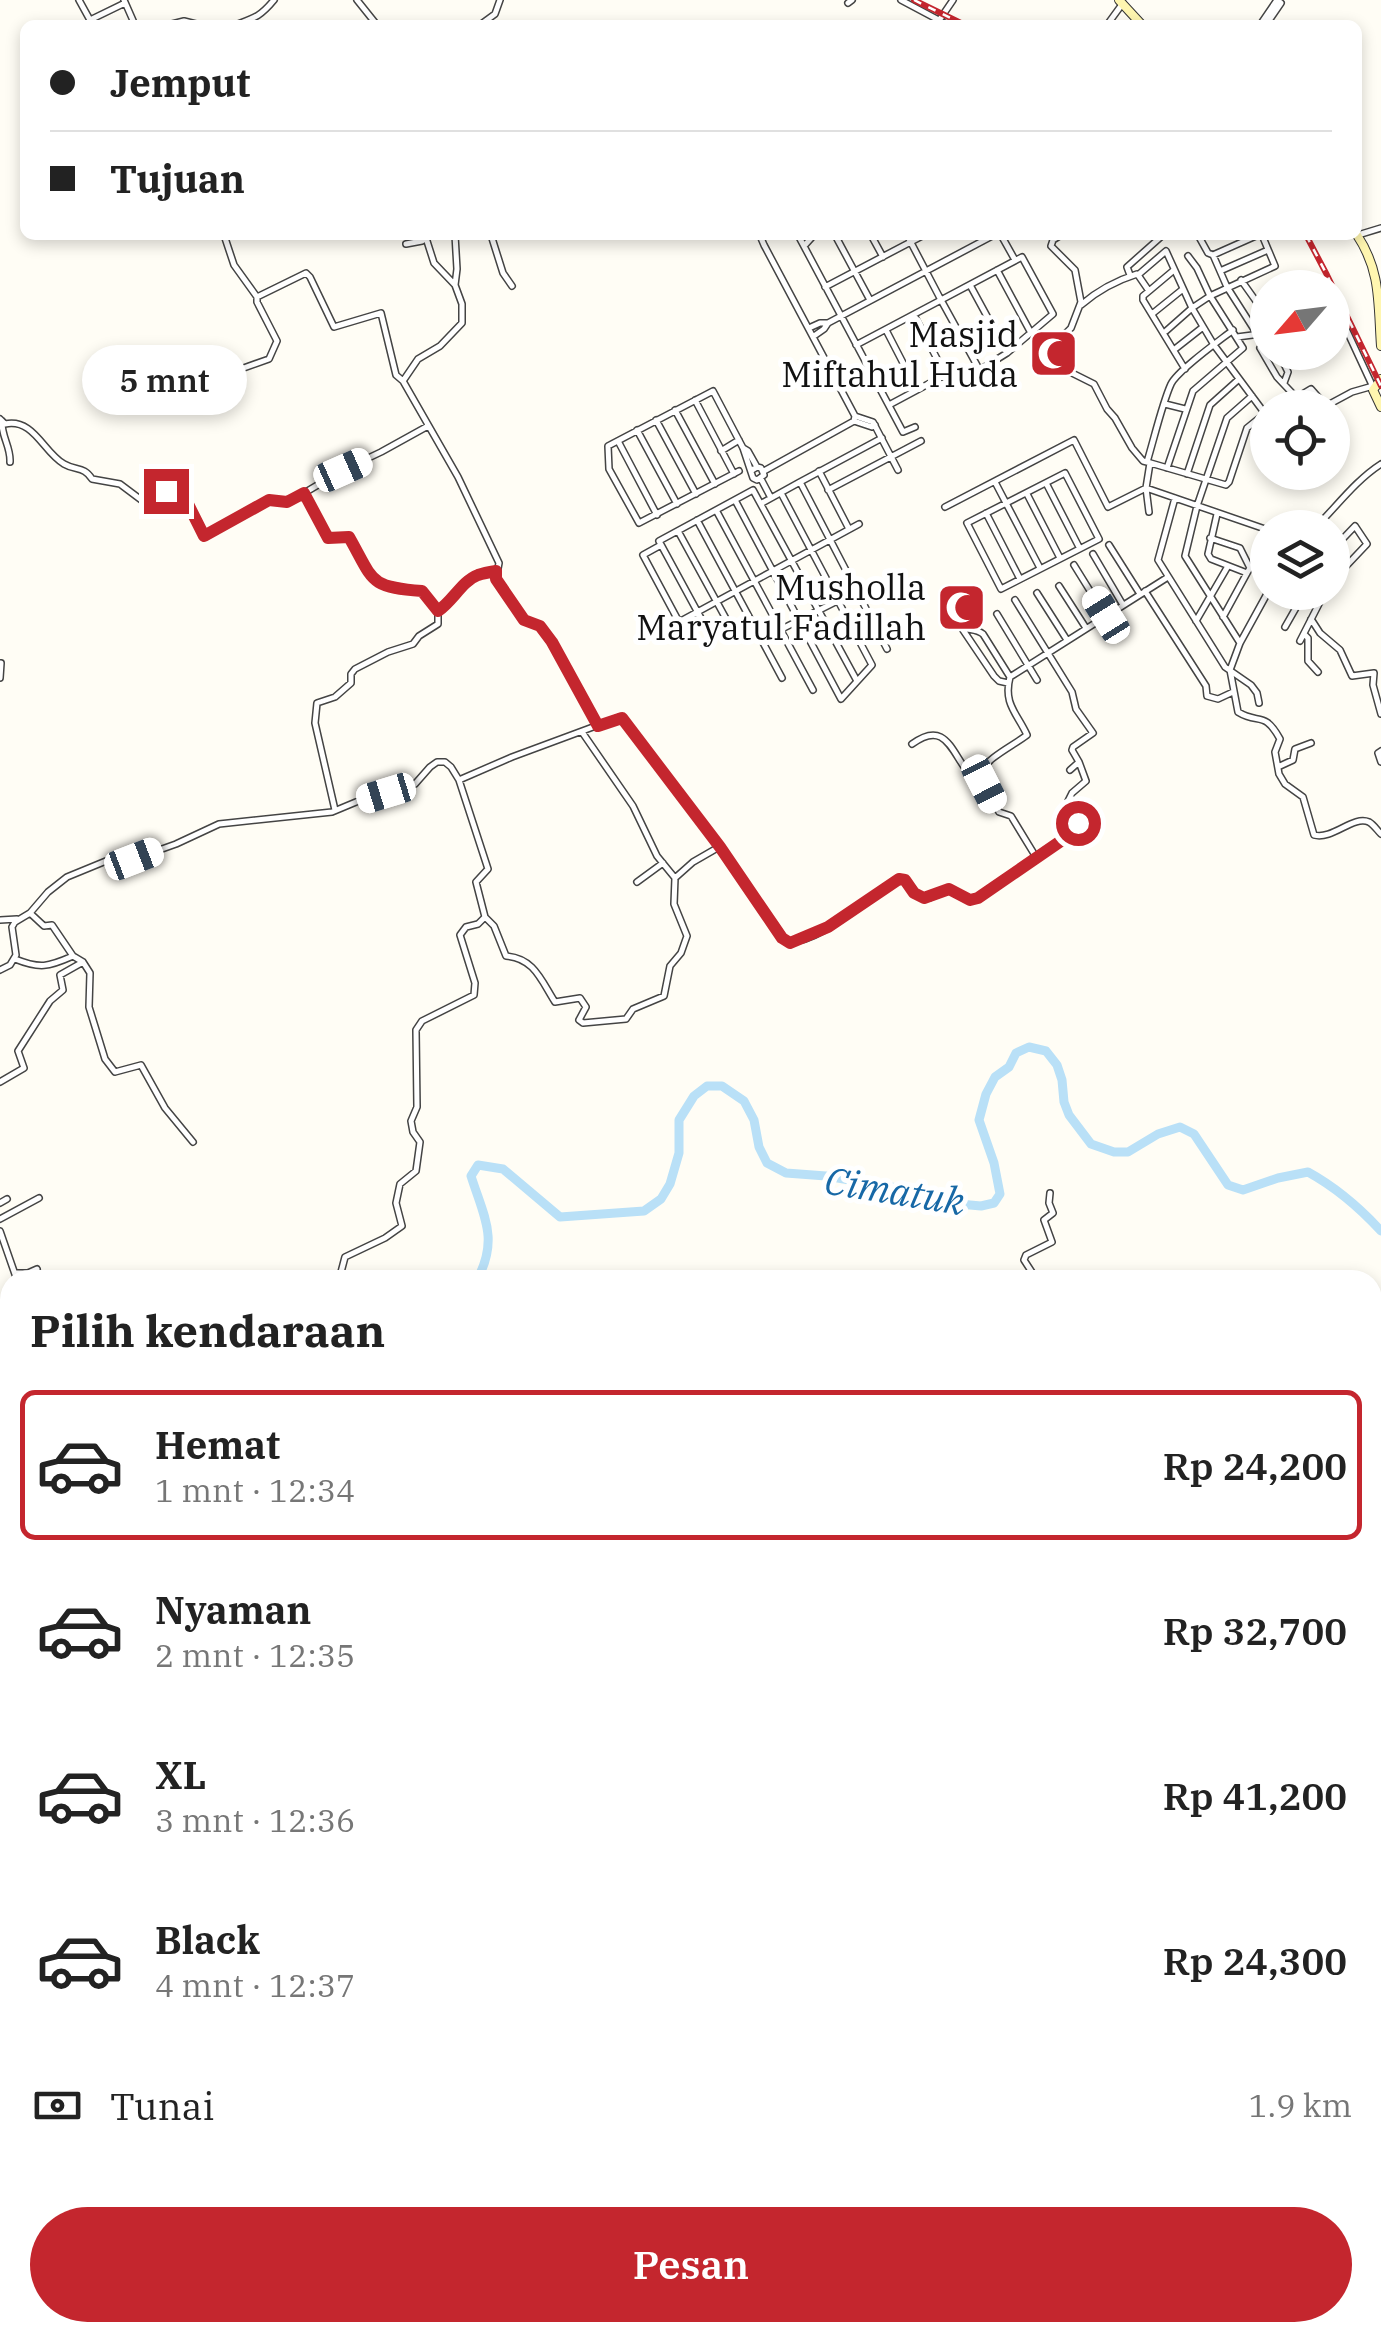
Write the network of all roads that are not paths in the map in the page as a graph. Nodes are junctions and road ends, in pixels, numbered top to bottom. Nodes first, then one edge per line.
1 (274, 0) edge
2 (357, 0) edge
3 (500, 0) edge
4 (901, 0) edge
5 (124, 2) edge
6 (92, 20) edge
7 (251, 20) edge
8 (373, 20) edge
9 (487, 20) edge
10 (935, 20) edge
11 (226, 240) edge
12 (419, 240) edge
13 (429, 240) edge
14 (455, 240) edge
15 (493, 240) edge
16 (762, 240) edge
17 (801, 240) edge
18 (809, 240) edge
19 (838, 240) edge
20 (873, 240) edge
21 (915, 240) edge
22 (987, 240) edge
23 (1001, 240) edge
24 (1052, 240) edge
25 (1157, 240) edge
26 (1201, 240) edge
27 (1248, 240) edge
28 (1263, 240) edge
29 (1361, 240) edge
30 (911, 242) junction
31 (406, 244) dead end
32 (804, 246) junction
33 (1269, 250) junction
34 (1213, 255) junction
35 (1188, 256) dead end
36 (883, 257) junction
37 (1015, 260) junction
38 (1379, 268) edge
39 (997, 270) junction
40 (1174, 270) junction
41 (926, 271) junction
42 (1220, 271) junction
43 (854, 272) junction
44 (1139, 274) junction
45 (1130, 275) junction
46 (1242, 280) junction
47 (455, 285) junction
48 (970, 285) junction
49 (512, 286) dead end
50 (826, 287) junction
51 (1227, 287) junction
52 (1183, 289) junction
53 (1149, 291) junction
54 (1250, 292) edge
55 (1381, 292) edge
56 (257, 296) junction
57 (1210, 296) junction
58 (870, 300) junction
59 (941, 300) junction
60 (1380, 302) edge
61 (1081, 305) junction
62 (1192, 308) junction
63 (1152, 314) junction
64 (914, 315) junction
65 (842, 316) junction
66 (1250, 317) edge
67 (828, 323) junction
68 (1203, 326) junction
69 (809, 328) junction
70 (886, 330) junction
71 (1164, 332) junction
72 (1250, 333) edge
73 (1380, 333) edge
74 (1031, 334) junction
75 (1235, 334) junction
76 (814, 336) junction
77 (1350, 339) edge
78 (856, 344) junction
79 (1214, 344) junction
80 (1381, 346) edge
81 (1175, 349) junction
82 (1006, 353) junction
83 (1228, 362) junction
84 (979, 369) junction
85 (1186, 369) junction
86 (238, 370) dead end
87 (1273, 370) edge
88 (1287, 370) edge
89 (945, 375) junction
90 (1240, 378) junction
91 (1381, 379) edge
92 (403, 382) junction
93 (1284, 384) junction
94 (1373, 388) junction
95 (917, 390) junction
96 (1250, 393) edge
97 (1250, 398) edge
98 (694, 400) junction
99 (1166, 404) junction
100 (889, 405) junction
101 (1381, 408) edge
102 (675, 410) junction
103 (1186, 410) junction
104 (854, 418) junction
105 (1, 420) edge
106 (656, 420) junction
107 (1250, 425) edge
108 (428, 426) junction
109 (915, 427) dead end
110 (637, 430) junction
111 (882, 438) junction
112 (740, 440) junction
113 (618, 441) junction
114 (921, 441) dead end
115 (721, 451) junction
116 (892, 456) junction
117 (10, 462) dead end
118 (1149, 463) junction
119 (1381, 464) edge
120 (1167, 468) junction
121 (898, 470) dead end
122 (759, 472) junction
123 (818, 472) junction
124 (1187, 474) junction
125 (1206, 480) junction
126 (800, 482) junction
127 (995, 482) junction
128 (1046, 483) junction
129 (715, 484) junction
130 (1146, 488) junction
131 (828, 490) junction
132 (304, 493) junction
133 (781, 493) junction
134 (1026, 493) junction
135 (1160, 493) junction
136 (696, 494) junction
137 (772, 498) junction
138 (1174, 498) junction
139 (735, 500) junction
140 (1006, 503) junction
141 (677, 504) junction
142 (762, 504) junction
143 (1197, 506) junction
144 (944, 507) dead end
145 (716, 510) junction
146 (1334, 510) edge
147 (1217, 512) junction
148 (986, 513) junction
149 (657, 514) junction
150 (697, 520) junction
151 (858, 524) dead end
152 (1250, 525) edge
153 (849, 529) junction
154 (678, 531) junction
155 (1350, 532) edge
156 (1210, 538) junction
157 (829, 540) junction
158 (661, 544) junction
159 (1109, 545) dead end
160 (1080, 548) junction
161 (812, 549) junction
162 (1093, 554) dead end
163 (1060, 558) junction
164 (792, 560) junction
165 (1350, 562) edge
166 (1074, 565) dead end
167 (1228, 566) junction
168 (1040, 568) junction
169 (496, 571) junction
170 (772, 571) junction
171 (1247, 573) junction
172 (1168, 576) junction
173 (1020, 579) junction
174 (754, 581) junction
175 (1059, 586) dead end
176 (735, 591) junction
177 (857, 592) junction
178 (1037, 592) dead end
179 (1142, 592) junction
180 (1211, 597) junction
181 (1015, 600) dead end
182 (716, 601) junction
183 (838, 601) junction
184 (1124, 605) junction
185 (819, 610) junction
186 (1258, 610) edge
187 (1296, 610) edge
188 (1315, 610) edge
189 (438, 611) junction
190 (698, 611) junction
191 (998, 614) dead end
192 (1106, 615) junction
193 (1223, 617) junction
194 (1311, 619) junction
195 (799, 620) junction
196 (1196, 622) junction
197 (955, 624) dead end
198 (1086, 628) junction
199 (1285, 628) dead end
200 (781, 630) junction
201 (963, 630) junction
202 (710, 633) dead end
203 (736, 637) dead end
204 (762, 640) junction
205 (1067, 640) junction
206 (1240, 643) junction
207 (887, 648) dead end
208 (1048, 653) junction
209 (1, 663) edge
210 (1029, 665) junction
211 (1230, 670) junction
212 (1318, 672) dead end
213 (0, 678) edge
214 (782, 678) dead end
215 (1009, 680) junction
216 (1038, 680) dead end
217 (857, 681) junction
218 (813, 690) dead end
219 (1234, 691) junction
220 (1259, 703) dead end
221 (1381, 714) edge
222 (598, 726) junction
223 (582, 732) junction
224 (1311, 743) dead end
225 (912, 744) dead end
226 (1381, 751) edge
227 (1079, 762) junction
228 (1381, 762) edge
229 (1280, 766) junction
230 (1070, 770) dead end
231 (980, 776) junction
232 (459, 780) junction
233 (334, 810) junction
234 (1381, 834) edge
235 (720, 847) junction
236 (1036, 857) junction
237 (662, 863) junction
238 (675, 878) junction
239 (637, 882) dead end
240 (30, 914) junction
241 (485, 917) junction
242 (22, 918) junction
243 (0, 920) edge
244 (73, 956) junction
245 (14, 958) junction
246 (82, 962) junction
247 (0, 970) edge
248 (0, 1082) edge
249 (192, 1142) dead end
250 (1050, 1193) dead end
251 (40, 1198) dead end
252 (8, 1199) dead end
253 (0, 1203) edge
254 (0, 1219) edge
255 (0, 1231) edge
256 (14, 1270) edge
257 (343, 1270) edge
258 (1031, 1270) edge

1 - 7 street
2 - 8 street
3 - 9 street
4 - 10 street
5 - 6 street
11 - 56 street
12 - 31 street
13 - 47 street
14 - 47 street
15 - 49 street
16 - 69 street
17 - 32 street
18 - 32 street
19 - 43 street
20 - 36 street
21 - 30 street
22 - 41 street
23 - 37 street
24 - 61 street
25 - 45 street
26 - 34 street
27 - 34 street
28 - 33 street
29 - 38 main road
30 - 36 street
30 - 41 street
32 - 50 street
33 - 42 street
33 - 46 street
34 - 42 street
35 - 57 street
36 - 43 street
37 - 39 street
37 - 74 street
38 - 55 main road
39 - 48 street
39 - 74 street
40 - 44 street
40 - 52 street
40 - 53 street
41 - 58 street
41 - 59 street
42 - 51 street
43 - 50 street
43 - 58 street
44 - 45 street
44 - 53 street
45 - 61 street
46 - 51 street
46 - 54 street
47 - 92 street
48 - 59 street
48 - 82 street
50 - 65 street
51 - 57 street
51 - 66 street
52 - 62 street
52 - 63 street
53 - 63 street
55 - 60 main road
56 - 86 street
56 - 92 street
57 - 62 street
57 - 75 street
58 - 65 street
59 - 64 street
59 - 84 street
60 - 73 main road
61 - 118 street
62 - 68 street
62 - 71 street
63 - 71 street
64 - 70 street
64 - 89 street
65 - 67 street
65 - 78 street
67 - 69 street
67 - 76 street
68 - 79 street
68 - 81 street
69 - 76 street
70 - 78 street
70 - 95 street
71 - 81 street
72 - 75 street
73 - 80 main road
74 - 82 street
75 - 79 street
75 - 83 street
76 - 104 street
77 - 94 street
78 - 100 street
79 - 83 street
79 - 85 street
81 - 85 street
82 - 84 street
83 - 90 street
83 - 103 street
84 - 89 street
85 - 99 street
87 - 93 street
88 - 93 street
89 - 95 street
90 - 96 street
90 - 124 street
91 - 94 main road
92 - 108 street
93 - 94 street
94 - 101 main road
95 - 100 street
97 - 125 street
98 - 102 street
98 - 112 street
98 - 115 street
99 - 103 street
99 - 118 street
100 - 109 street
102 - 106 street
102 - 129 street
103 - 120 street
104 - 111 street
104 - 122 street
105 - 117 street
105 - 132 street
106 - 110 street
106 - 136 street
107 - 125 street
108 - 132 street
108 - 169 street
110 - 113 street
110 - 141 street
111 - 116 street
111 - 123 street
112 - 115 street
112 - 122 street
113 - 149 street
113 - 149 street
114 - 116 street
115 - 129 street
116 - 121 street
116 - 131 street
118 - 120 street
118 - 130 street
119 - 146 street
120 - 124 street
122 - 137 street
123 - 126 street
123 - 131 street
124 - 125 street
125 - 143 street
126 - 133 street
126 - 157 street
127 - 130 street
127 - 140 street
127 - 144 street
128 - 134 street
128 - 160 street
128 - 160 street
129 - 136 street
130 - 135 street
130 - 135 street
131 - 153 street
132 - 189 street
133 - 137 street
133 - 161 street
134 - 140 street
134 - 163 street
135 - 138 street
136 - 141 street
137 - 142 street
138 - 143 street
138 - 172 street
139 - 142 street
139 - 145 street
139 - 170 street
140 - 148 street
140 - 168 street
141 - 149 street
142 - 164 street
143 - 147 street
143 - 180 street
145 - 150 street
145 - 174 street
147 - 152 street
147 - 156 street
148 - 173 street
148 - 173 street
150 - 154 street
150 - 176 street
151 - 153 street
153 - 157 street
154 - 158 street
154 - 182 street
155 - 165 street
156 - 167 street
156 - 171 street
157 - 161 street
157 - 177 street
158 - 190 street
158 - 190 street
159 - 179 street
160 - 163 street
161 - 164 street
161 - 183 street
162 - 184 street
163 - 168 street
164 - 170 street
164 - 185 street
166 - 192 street
167 - 171 street
167 - 180 street
168 - 173 street
169 - 189 street
169 - 222 street
170 - 174 street
170 - 195 street
171 - 193 street
172 - 179 street
172 - 196 street
174 - 176 street
174 - 200 street
175 - 198 street
176 - 182 street
176 - 204 street
177 - 183 street
177 - 207 street
178 - 205 street
179 - 184 street
179 - 219 street
180 - 193 street
180 - 196 street
181 - 208 street
182 - 190 street
182 - 203 street
183 - 185 street
183 - 217 street
184 - 192 street
185 - 195 street
185 - 217 street
186 - 206 street
187 - 199 street
188 - 194 street
189 - 233 street
190 - 202 street
191 - 210 street
192 - 198 street
193 - 206 street
194 - 212 street
194 - 221 street
195 - 200 street
195 - 217 street
196 - 211 street
197 - 201 street
198 - 205 street
200 - 204 street
200 - 218 street
201 - 215 street
201 - 215 street
204 - 214 street
205 - 208 street
206 - 211 street
208 - 210 street
208 - 227 street
209 - 213 street
210 - 215 street
210 - 216 street
211 - 219 street
211 - 220 street
215 - 231 street
219 - 229 street
222 - 223 street
222 - 235 street
223 - 232 street
223 - 237 street
224 - 229 street
225 - 231 street
226 - 228 street
227 - 230 street
227 - 236 street
229 - 234 street
231 - 236 street
232 - 233 street
232 - 241 street
233 - 240 street
235 - 236 street
235 - 238 street
237 - 238 street
237 - 239 street
238 - 241 street
240 - 242 street
240 - 244 street
241 - 257 street
242 - 243 street
242 - 245 street
244 - 245 street
244 - 246 street
245 - 247 street
246 - 248 street
246 - 249 street
250 - 258 street
251 - 254 street
252 - 253 street
255 - 256 street

